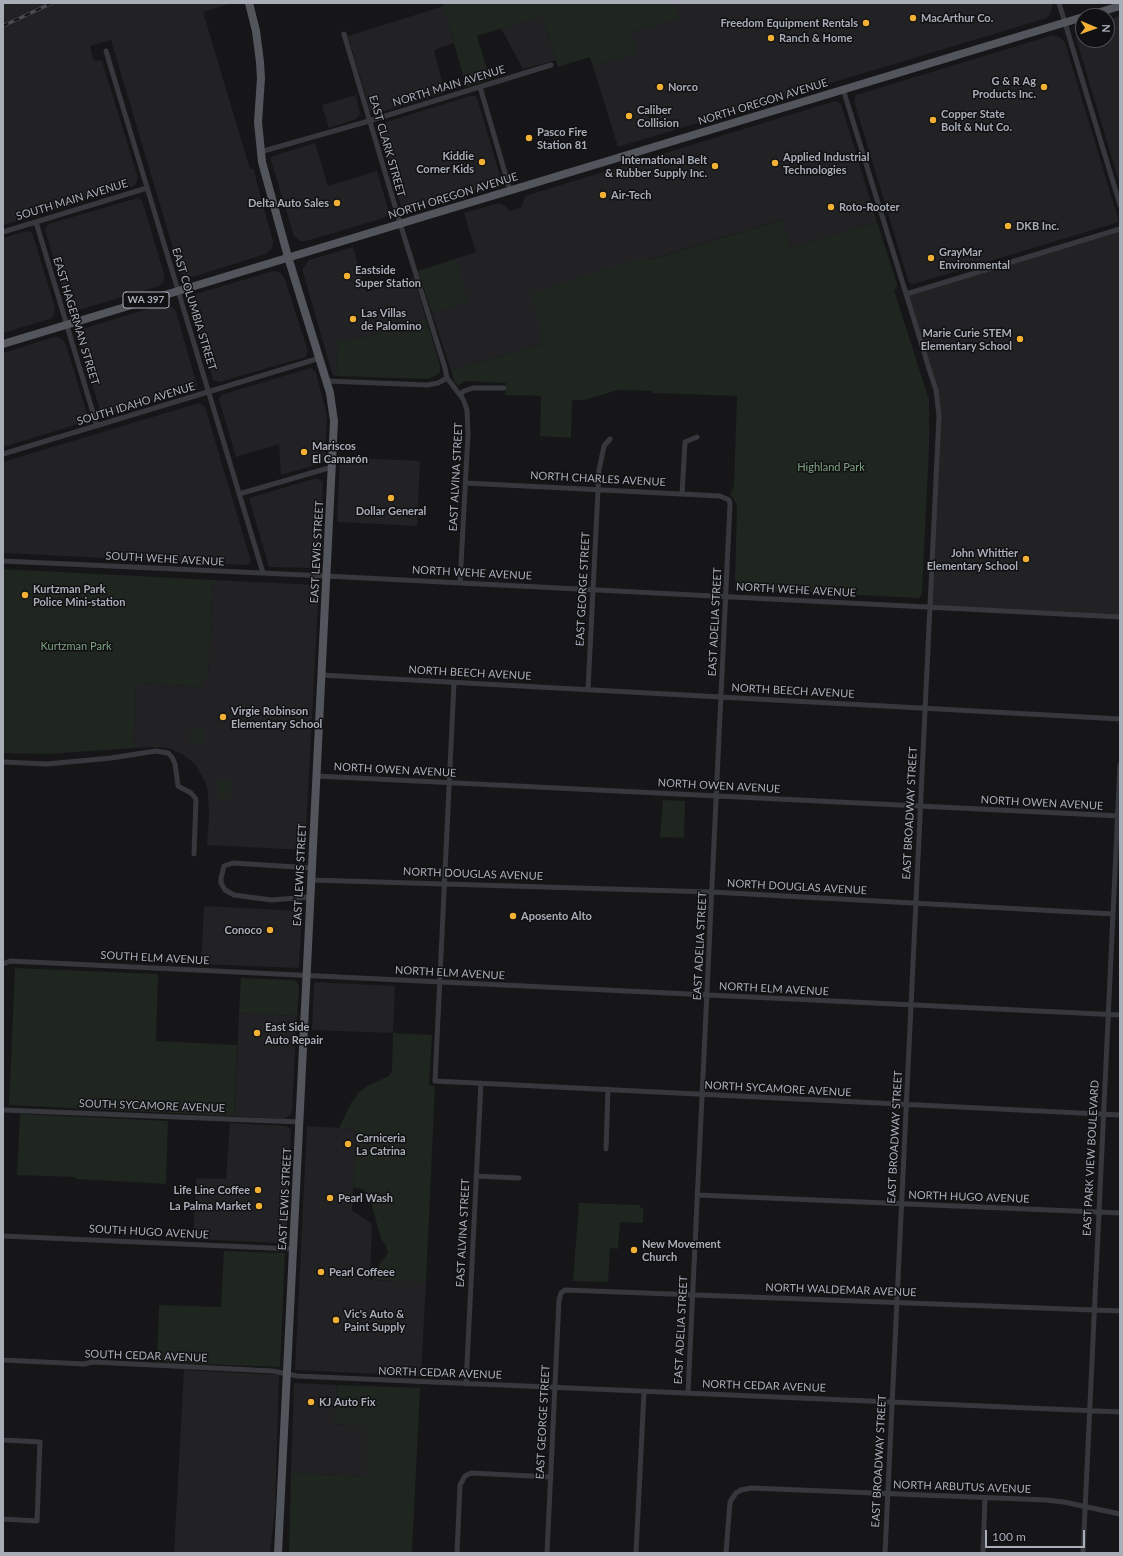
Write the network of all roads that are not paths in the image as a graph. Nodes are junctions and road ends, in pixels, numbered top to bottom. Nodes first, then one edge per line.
1 (1059, 3) edge
2 (250, 6) edge
3 (1075, 20) edge
4 (1065, 23) junction
5 (344, 34) dead end
6 (106, 51) dead end
7 (551, 65) dead end
8 (480, 87) junction
9 (843, 89) junction
10 (370, 121) junction
11 (260, 152) junction
12 (147, 188) junction
13 (510, 190) junction
14 (1120, 205) edge
15 (36, 222) junction
16 (400, 223) junction
17 (1120, 229) edge
18 (3, 232) edge
19 (288, 257) junction
20 (178, 290) junction
21 (906, 294) junction
22 (67, 325) junction
23 (3, 344) edge
24 (320, 358) junction
25 (447, 378) junction
26 (326, 381) junction
27 (504, 388) dead end
28 (208, 392) junction
29 (460, 395) junction
30 (97, 426) junction
31 (697, 437) dead end
32 (610, 438) dead end
33 (3, 454) edge
34 (332, 467) junction
35 (466, 483) junction
36 (598, 489) junction
37 (239, 494) junction
38 (682, 494) junction
39 (729, 500) joint
40 (3, 562) edge
41 (263, 573) junction
42 (326, 576) junction
43 (460, 583) junction
44 (593, 590) junction
45 (726, 597) junction
46 (930, 607) junction
47 (1120, 617) edge
48 (322, 675) junction
49 (454, 683) junction
50 (588, 690) junction
51 (722, 697) junction
52 (925, 709) junction
53 (1120, 719) edge
54 (3, 762) edge
55 (1120, 765) edge
56 (316, 776) junction
57 (449, 782) junction
58 (717, 796) junction
59 (921, 806) junction
60 (1119, 816) edge
61 (194, 854) dead end
62 (312, 868) junction
63 (311, 880) junction
64 (444, 884) junction
65 (712, 892) junction
66 (310, 897) junction
67 (916, 903) junction
68 (1113, 914) junction
69 (3, 964) edge
70 (307, 976) junction
71 (440, 982) junction
72 (707, 995) junction
73 (911, 1005) junction
74 (1108, 1014) junction
75 (1120, 1015) edge
76 (481, 1083) junction
77 (608, 1090) junction
78 (702, 1095) junction
79 (906, 1105) junction
80 (3, 1110) edge
81 (1103, 1114) junction
82 (1120, 1115) edge
83 (300, 1122) junction
84 (606, 1150) dead end
85 (476, 1176) junction
86 (519, 1178) dead end
87 (698, 1194) junction
88 (902, 1204) junction
89 (1099, 1212) junction
90 (1120, 1213) edge
91 (3, 1236) edge
92 (293, 1249) junction
93 (561, 1292) joint
94 (693, 1294) junction
95 (897, 1302) junction
96 (1094, 1310) junction
97 (1120, 1311) edge
98 (3, 1360) edge
99 (287, 1374) junction
100 (466, 1384) junction
101 (555, 1388) junction
102 (644, 1392) junction
103 (688, 1393) junction
104 (892, 1402) junction
105 (1089, 1410) junction
106 (1120, 1412) edge
107 (3, 1440) edge
108 (551, 1477) junction
109 (888, 1493) junction
110 (985, 1498) junction
111 (1085, 1507) junction
112 (1120, 1514) edge
113 (3, 1519) edge
114 (278, 1553) edge
115 (457, 1553) edge
116 (547, 1553) edge
117 (636, 1553) edge
118 (726, 1553) edge
119 (885, 1553) edge
120 (982, 1553) edge
121 (1083, 1553) edge

1 - 4 street
2 - 11 main road, EAST LEWIS STREET
3 - 4 main road, NORTH OREGON AVENUE / WA 397
4 - 9 main road, NORTH OREGON AVENUE / WA 397
4 - 14 street
5 - 10 street, EAST CLARK STREET
6 - 12 street, EAST COLUMBIA STREET
7 - 8 street, NORTH MAIN AVENUE
8 - 10 street, NORTH MAIN AVENUE
8 - 13 street
9 - 13 main road, NORTH OREGON AVENUE / WA 397
9 - 21 street, EAST BROADWAY STREET
10 - 11 street, NORTH MAIN AVENUE
10 - 16 street, EAST CLARK STREET
11 - 19 main road, EAST LEWIS STREET
12 - 15 street, SOUTH MAIN AVENUE
12 - 20 street, EAST COLUMBIA STREET
13 - 16 main road, NORTH OREGON AVENUE / WA 397
15 - 18 street, SOUTH MAIN AVENUE
15 - 22 street, EAST HAGERMAN STREET
16 - 19 main road, NORTH OREGON AVENUE / WA 397
16 - 25 street, EAST CLARK STREET
17 - 21 street
19 - 20 main road, WA 397
19 - 24 main road, EAST LEWIS STREET
20 - 22 main road, WA 397
20 - 28 street, EAST COLUMBIA STREET
21 - 46 street, EAST BROADWAY STREET
22 - 23 main road, WA 397
22 - 30 street, EAST HAGERMAN STREET
24 - 26 main road, EAST LEWIS STREET
24 - 28 street, SOUTH IDAHO AVENUE
25 - 26 street
25 - 29 street, EAST ALVINA STREET
26 - 34 main road, EAST LEWIS STREET
27 - 29 street
28 - 30 street, SOUTH IDAHO AVENUE
28 - 37 street, EAST COLUMBIA STREET
29 - 35 street, EAST ALVINA STREET
30 - 33 street, SOUTH IDAHO AVENUE
31 - 38 street
32 - 36 street, EAST GEORGE STREET
34 - 37 street
34 - 42 main road, EAST LEWIS STREET
35 - 36 street, NORTH CHARLES AVENUE
35 - 43 street, EAST ALVINA STREET
36 - 38 street, NORTH CHARLES AVENUE
36 - 44 street, EAST GEORGE STREET
37 - 41 street, EAST COLUMBIA STREET
38 - 39 street, NORTH CHARLES AVENUE
39 - 45 street, EAST ADELIA STREET
40 - 41 street, SOUTH WEHE AVENUE
41 - 42 street, SOUTH WEHE AVENUE
42 - 43 street, NORTH WEHE AVENUE
42 - 48 main road, EAST LEWIS STREET
43 - 44 street, NORTH WEHE AVENUE
44 - 45 street, NORTH WEHE AVENUE
44 - 50 street, EAST GEORGE STREET
45 - 46 street, NORTH WEHE AVENUE
45 - 51 street, EAST ADELIA STREET
46 - 47 street, NORTH WEHE AVENUE
46 - 52 street, EAST BROADWAY STREET
48 - 49 street, NORTH BEECH AVENUE
48 - 56 main road, EAST LEWIS STREET
49 - 50 street, NORTH BEECH AVENUE
49 - 57 street
50 - 51 street, NORTH BEECH AVENUE
51 - 52 street, NORTH BEECH AVENUE
51 - 58 street, EAST ADELIA STREET
52 - 53 street, NORTH BEECH AVENUE
52 - 59 street, EAST BROADWAY STREET
54 - 61 street
55 - 60 street, EAST PARK VIEW BOULEVARD
56 - 57 street, NORTH OWEN AVENUE
56 - 62 main road, EAST LEWIS STREET
57 - 58 street, NORTH OWEN AVENUE
57 - 64 street
58 - 59 street, NORTH OWEN AVENUE
58 - 65 street, EAST ADELIA STREET
59 - 60 street, NORTH OWEN AVENUE
59 - 67 street, EAST BROADWAY STREET
60 - 68 street, EAST PARK VIEW BOULEVARD
62 - 63 main road, EAST LEWIS STREET
62 - 66 street
63 - 64 street, NORTH DOUGLAS AVENUE
63 - 66 main road, EAST LEWIS STREET
64 - 65 street, NORTH DOUGLAS AVENUE
64 - 71 street
65 - 67 street, NORTH DOUGLAS AVENUE
65 - 72 street, EAST ADELIA STREET
66 - 70 main road, EAST LEWIS STREET
67 - 68 street, NORTH DOUGLAS AVENUE
67 - 73 street, EAST BROADWAY STREET
68 - 74 street, EAST PARK VIEW BOULEVARD
69 - 70 street, SOUTH ELM AVENUE
70 - 71 street, NORTH ELM AVENUE
70 - 83 main road, EAST LEWIS STREET
71 - 72 street, NORTH ELM AVENUE
71 - 76 street, NORTH SYCAMORE AVENUE
72 - 73 street, NORTH ELM AVENUE
72 - 78 street, EAST ADELIA STREET
73 - 74 street, NORTH ELM AVENUE
73 - 79 street, EAST BROADWAY STREET
74 - 75 street, NORTH ELM AVENUE
74 - 81 street, EAST PARK VIEW BOULEVARD
76 - 77 street, NORTH SYCAMORE AVENUE
76 - 85 street, EAST ALVINA STREET
77 - 78 street, NORTH SYCAMORE AVENUE
77 - 84 street
78 - 79 street, NORTH SYCAMORE AVENUE
78 - 87 street, EAST ADELIA STREET
79 - 81 street, NORTH SYCAMORE AVENUE
79 - 88 street, EAST BROADWAY STREET
80 - 83 street, SOUTH SYCAMORE AVENUE
81 - 82 street, NORTH SYCAMORE AVENUE
81 - 89 street, EAST PARK VIEW BOULEVARD
83 - 92 main road, EAST LEWIS STREET
85 - 86 street
85 - 100 street, EAST ALVINA STREET
87 - 88 street, NORTH HUGO AVENUE
87 - 94 street, EAST ADELIA STREET
88 - 89 street, NORTH HUGO AVENUE
88 - 95 street, EAST BROADWAY STREET
89 - 90 street, NORTH HUGO AVENUE
89 - 96 street, EAST PARK VIEW BOULEVARD
91 - 92 street, SOUTH HUGO AVENUE
92 - 99 main road, EAST LEWIS STREET
93 - 94 street, NORTH WALDEMAR AVENUE
93 - 101 street, EAST GEORGE STREET
94 - 95 street, NORTH WALDEMAR AVENUE
94 - 103 street, EAST ADELIA STREET
95 - 96 street, NORTH WALDEMAR AVENUE
95 - 104 street, EAST BROADWAY STREET
96 - 97 street, NORTH WALDEMAR AVENUE
96 - 105 street, EAST PARK VIEW BOULEVARD
98 - 99 street, SOUTH CEDAR AVENUE
99 - 100 street, NORTH CEDAR AVENUE
99 - 114 main road, EAST LEWIS STREET
100 - 101 street, NORTH CEDAR AVENUE
101 - 102 street, NORTH CEDAR AVENUE
101 - 108 street, EAST GEORGE STREET
102 - 103 street, NORTH CEDAR AVENUE
102 - 117 street
103 - 104 street, NORTH CEDAR AVENUE
104 - 105 street, NORTH CEDAR AVENUE
104 - 109 street, EAST BROADWAY STREET
105 - 106 street, NORTH CEDAR AVENUE
105 - 111 street, EAST PARK VIEW BOULEVARD
107 - 113 street
108 - 115 street
108 - 116 street, EAST GEORGE STREET
109 - 110 street, NORTH ARBUTUS AVENUE
109 - 118 street, NORTH ARBUTUS AVENUE
109 - 119 street, EAST BROADWAY STREET
110 - 111 street, NORTH ARBUTUS AVENUE
110 - 120 street
111 - 112 street, NORTH ARBUTUS AVENUE
111 - 121 street, EAST PARK VIEW BOULEVARD

